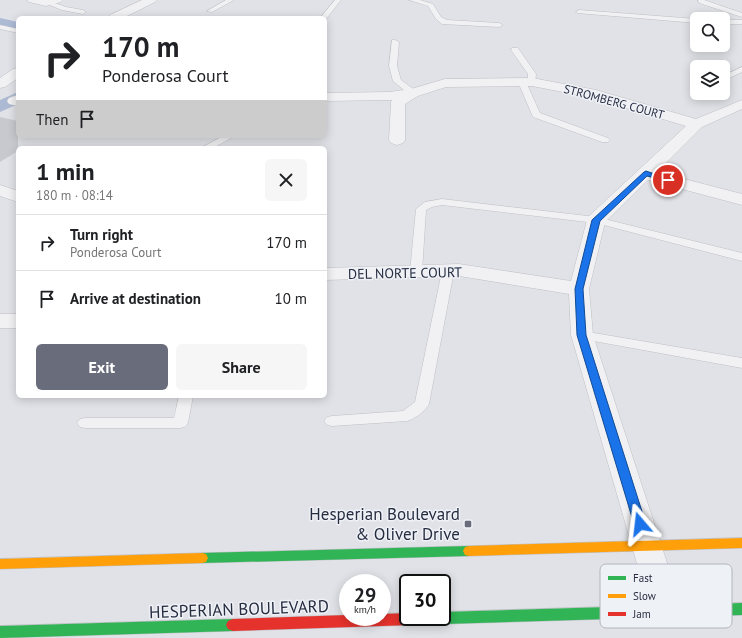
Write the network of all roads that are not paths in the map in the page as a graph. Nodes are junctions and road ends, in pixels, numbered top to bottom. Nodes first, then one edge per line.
1 (33, 0) edge
2 (151, 0) edge
3 (231, 0) edge
4 (338, 0) edge
5 (412, 0) edge
6 (701, 0) edge
7 (51, 2) edge
8 (210, 11) dead end
9 (83, 12) dead end
10 (580, 12) dead end
11 (742, 15) edge
12 (118, 16) edge
13 (326, 16) edge
14 (690, 20) edge
15 (730, 22) edge
16 (742, 22) edge
17 (499, 25) dead end
18 (0, 27) edge
19 (16, 31) edge
20 (395, 42) dead end
21 (514, 50) dead end
22 (742, 70) edge
23 (16, 73) edge
24 (730, 75) edge
25 (527, 82) junction
26 (0, 84) edge
27 (413, 93) junction
28 (327, 97) edge
29 (742, 104) edge
30 (697, 124) junction
31 (226, 138) edge
32 (397, 140) dead end
33 (604, 140) dead end
34 (210, 146) edge
35 (646, 174) junction
36 (0, 190) edge
37 (16, 196) edge
38 (742, 200) edge
39 (596, 220) junction
40 (742, 257) edge
41 (448, 271) junction
42 (416, 272) junction
43 (327, 274) edge
44 (579, 289) junction
45 (0, 321) edge
46 (16, 321) edge
47 (582, 335) junction
48 (742, 363) edge
49 (186, 398) edge
50 (332, 421) dead end
51 (85, 423) dead end
52 (742, 543) edge
53 (646, 545) junction
54 (0, 564) edge
55 (652, 564) edge
56 (732, 609) edge
57 (742, 609) edge
58 (600, 614) edge
59 (0, 632) edge

1 - 7 street
2 - 12 street
3 - 8 lane
4 - 13 lane
5 - 17 lane
6 - 11 lane
7 - 9 lane
10 - 14 lane
15 - 16 lane
18 - 19 lane
20 - 27 lane
21 - 25 lane
22 - 24 lane
23 - 26 street
25 - 27 street, STROMBERG COURT
25 - 30 street, STROMBERG COURT
25 - 33 lane
27 - 28 street
27 - 32 street
29 - 30 street
30 - 35 street
31 - 34 lane
35 - 38 street
35 - 39 street
36 - 37 street
39 - 40 lane
39 - 42 lane
39 - 44 street
41 - 42 street, DEL NORTE COURT
41 - 44 street, DEL NORTE COURT
41 - 50 lane
42 - 43 street, DEL NORTE COURT
44 - 47 street
45 - 46 street
47 - 48 lane
47 - 53 street
49 - 51 lane
52 - 53 main road
53 - 54 main road
53 - 55 street
56 - 57 main road, HESPERIAN BOULEVARD
58 - 59 main road, HESPERIAN BOULEVARD

